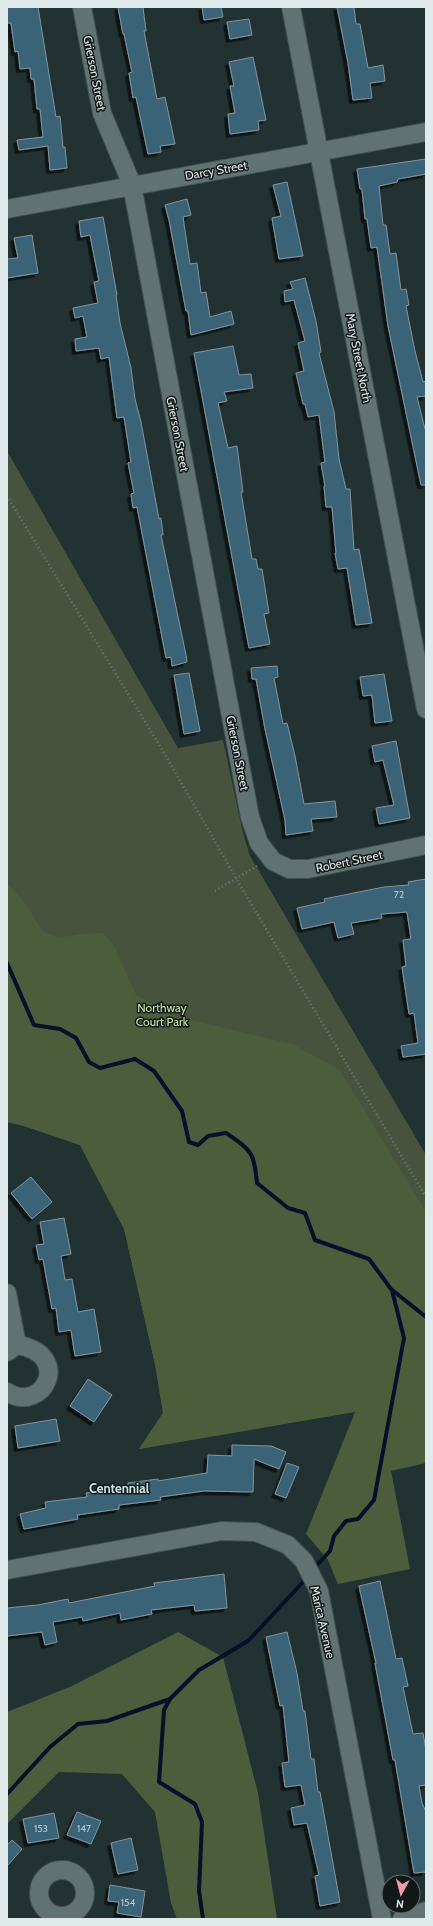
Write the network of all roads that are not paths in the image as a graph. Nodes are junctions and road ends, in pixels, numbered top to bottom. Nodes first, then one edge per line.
1 (82, 7) edge
2 (291, 7) edge
3 (426, 132) edge
4 (320, 152) junction
5 (132, 186) junction
6 (7, 209) edge
7 (426, 709) edge
8 (426, 845) edge
9 (271, 859) joint
10 (7, 1293) edge
11 (12, 1349) edge
12 (7, 1392) edge
13 (7, 1570) edge
14 (426, 1910) edge
15 (382, 1919) edge
16 (402, 1919) edge

1 - 5 street, Grierson Street
2 - 4 street, Mary Street North
3 - 4 street, Darcy Street
4 - 5 street, Darcy Street
4 - 7 street, Mary Street North
5 - 6 street, Darcy Street
5 - 9 street, Grierson Street
8 - 9 street, Robert Street
10 - 11 street
11 - 12 street
13 - 15 street, Marica Avenue
14 - 16 street

